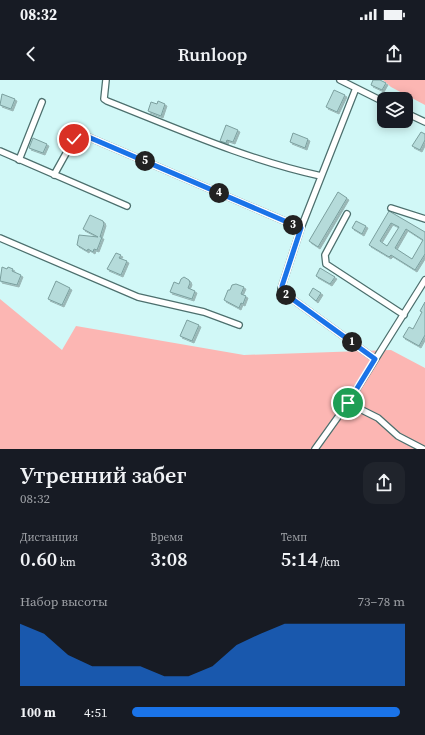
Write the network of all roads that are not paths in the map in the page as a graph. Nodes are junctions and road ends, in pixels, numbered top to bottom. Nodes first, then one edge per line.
1 (106, 80) edge
2 (340, 80) edge
3 (356, 88) junction
4 (377, 98) edge
5 (42, 102) dead end
6 (413, 116) edge
7 (425, 122) edge
8 (0, 151) edge
9 (19, 160) junction
10 (54, 175) junction
11 (321, 176) junction
12 (127, 206) dead end
13 (391, 208) dead end
14 (347, 214) dead end
15 (425, 218) edge
16 (301, 228) junction
17 (0, 238) edge
18 (425, 280) edge
19 (404, 315) junction
20 (239, 325) dead end
21 (375, 359) junction
22 (348, 403) junction
23 (315, 449) edge
24 (424, 449) edge

1 - 11 street
2 - 3 street
3 - 4 street
3 - 11 street
5 - 9 street
6 - 7 street
8 - 9 street
9 - 10 street
10 - 12 street
10 - 16 street
11 - 16 street
13 - 15 street
14 - 19 street
16 - 21 street
17 - 20 street
18 - 19 street
19 - 21 street
21 - 22 street
22 - 23 street
22 - 24 street

